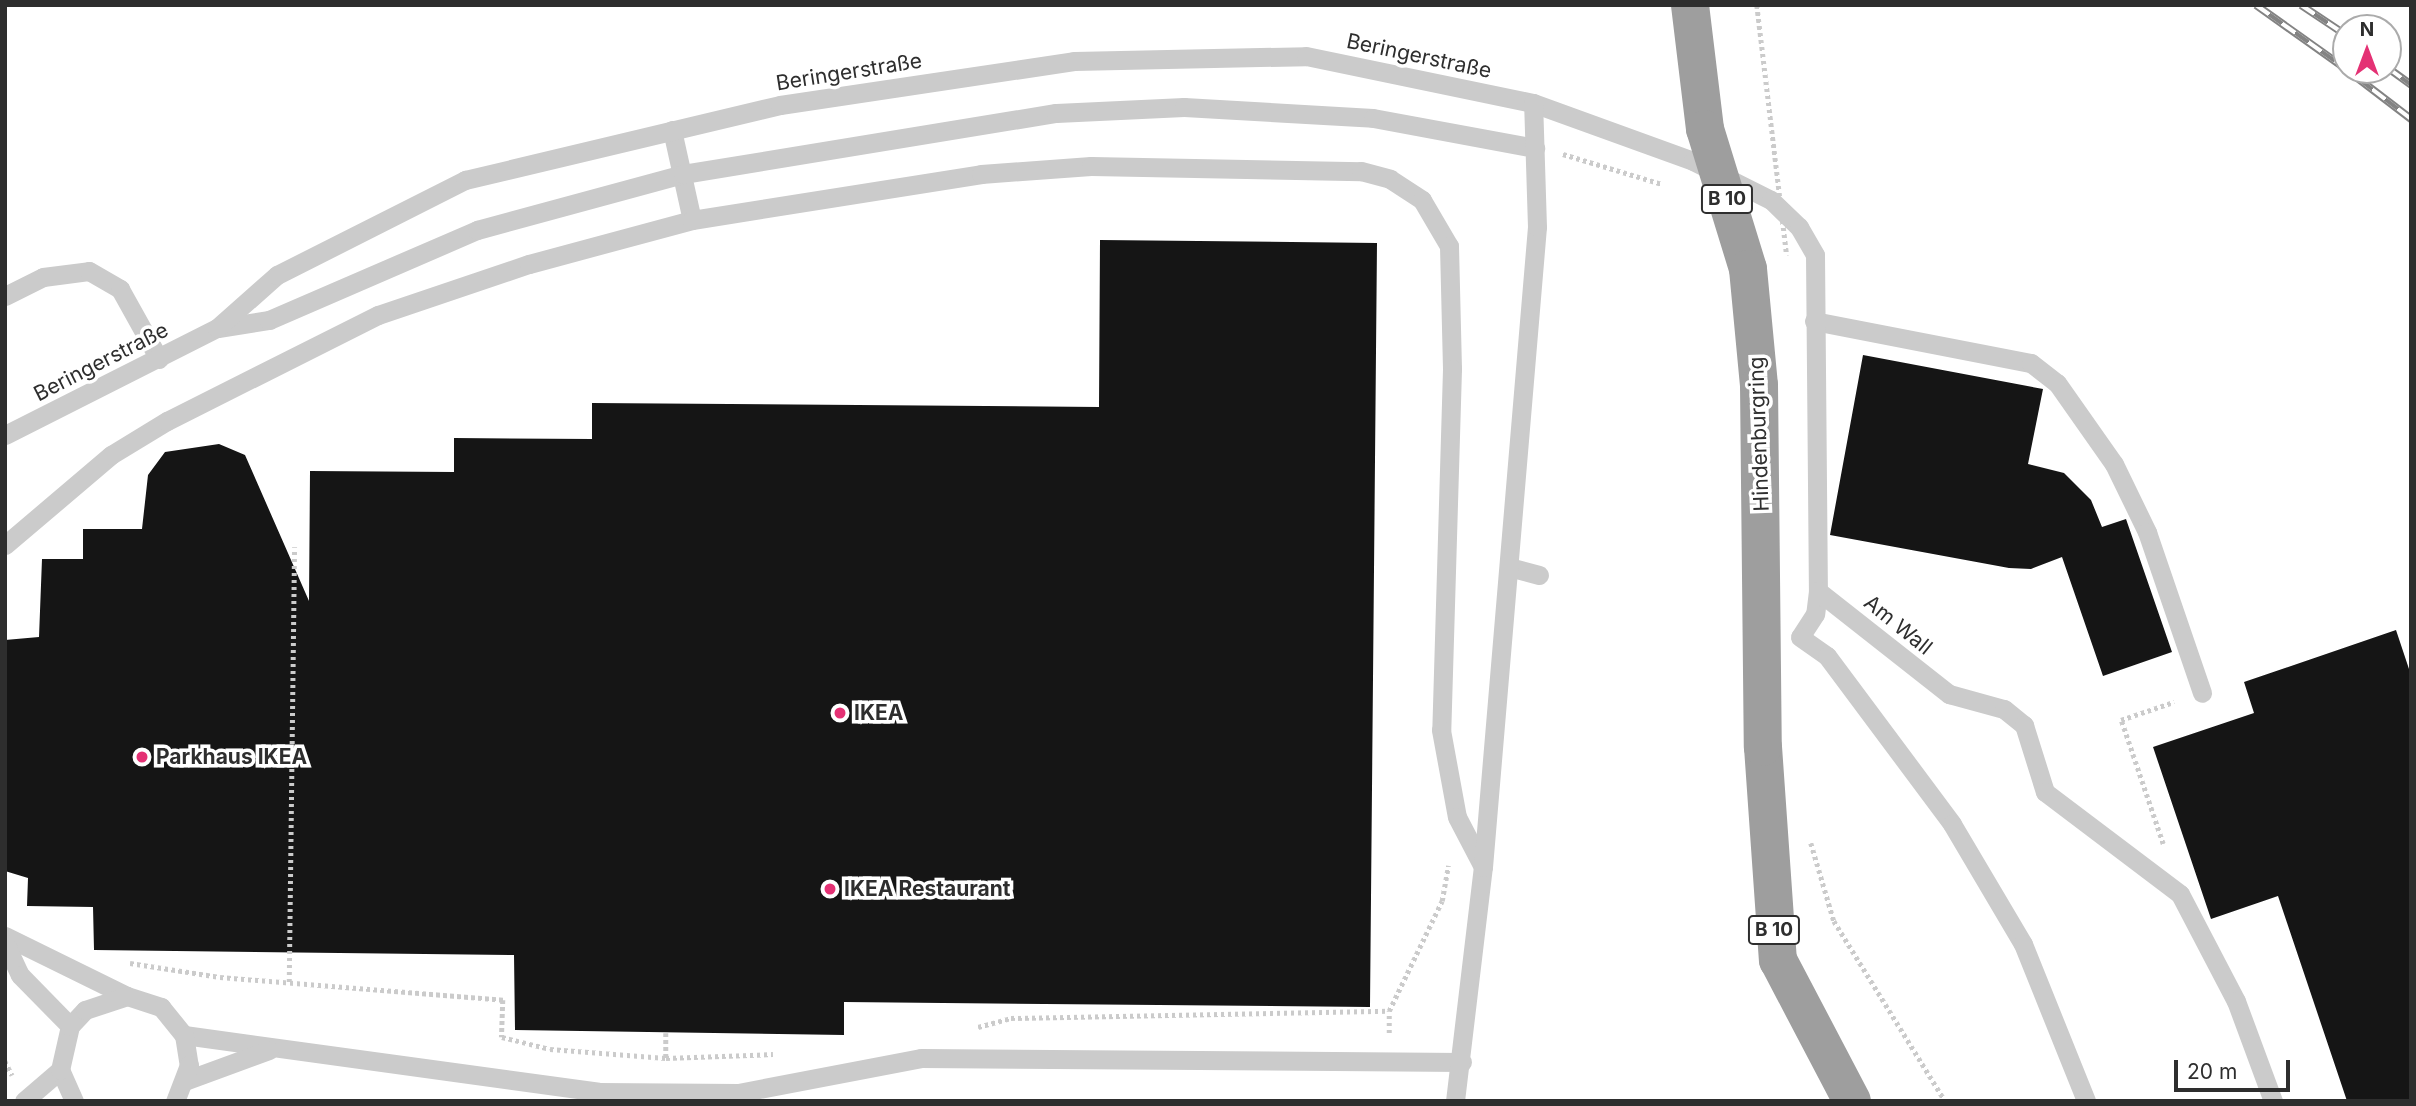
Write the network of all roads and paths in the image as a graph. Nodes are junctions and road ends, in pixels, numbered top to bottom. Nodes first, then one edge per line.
1 (1690, 5) edge
2 (1533, 103) junction
3 (672, 130) junction
4 (1535, 148) junction
5 (683, 174) junction
6 (692, 219) junction
7 (5, 296) edge
8 (1814, 321) junction
9 (217, 328) junction
10 (159, 359) junction
11 (5, 435) edge
12 (5, 545) edge
13 (294, 547) dead end
14 (1509, 567) junction
15 (1539, 575) dead end
16 (1818, 591) junction
17 (2202, 692) joint
18 (1457, 817) junction
19 (1808, 830) dead end
20 (1483, 867) junction
21 (2180, 894) junction
22 (5, 936) edge
23 (5, 943) edge
24 (115, 960) dead end
25 (289, 982) junction
26 (127, 996) junction
27 (70, 1026) junction
28 (962, 1032) dead end
29 (184, 1035) junction
30 (270, 1049) junction
31 (777, 1054) dead end
32 (1462, 1062) junction
33 (60, 1070) junction
34 (187, 1080) junction
35 (24, 1101) edge
36 (74, 1101) edge
37 (175, 1101) edge
38 (1455, 1101) edge
39 (1852, 1101) edge
40 (1945, 1101) edge
41 (2086, 1101) edge
42 (2273, 1101) edge

1 - 39 highway, Hindenburgring / B 10, bridge
2 - 3 lane, Beringerstraße
2 - 4 lane
2 - 8 lane, Beringerstraße
3 - 5 lane
3 - 9 lane, Beringerstraße
4 - 5 lane, Beringerstraße
4 - 14 lane
5 - 6 lane
5 - 9 lane, Beringerstraße
6 - 12 lane
6 - 18 lane
7 - 10 lane
8 - 16 lane, Beringerstraße
8 - 17 lane
9 - 10 lane, Beringerstraße
10 - 11 lane, Beringerstraße
13 - 25 path
14 - 15 lane
14 - 20 lane
16 - 21 lane, Am Wall
16 - 41 lane, Beringerstraße
17 - 21 path
18 - 20 lane
18 - 28 path
19 - 40 path
20 - 32 lane
21 - 42 lane
22 - 26 lane
23 - 27 lane
24 - 25 path
25 - 31 path
26 - 27 lane
26 - 29 lane
27 - 33 lane
29 - 30 lane
29 - 34 lane
30 - 32 lane
30 - 34 lane
32 - 38 lane
33 - 35 lane
33 - 36 lane
34 - 37 lane

